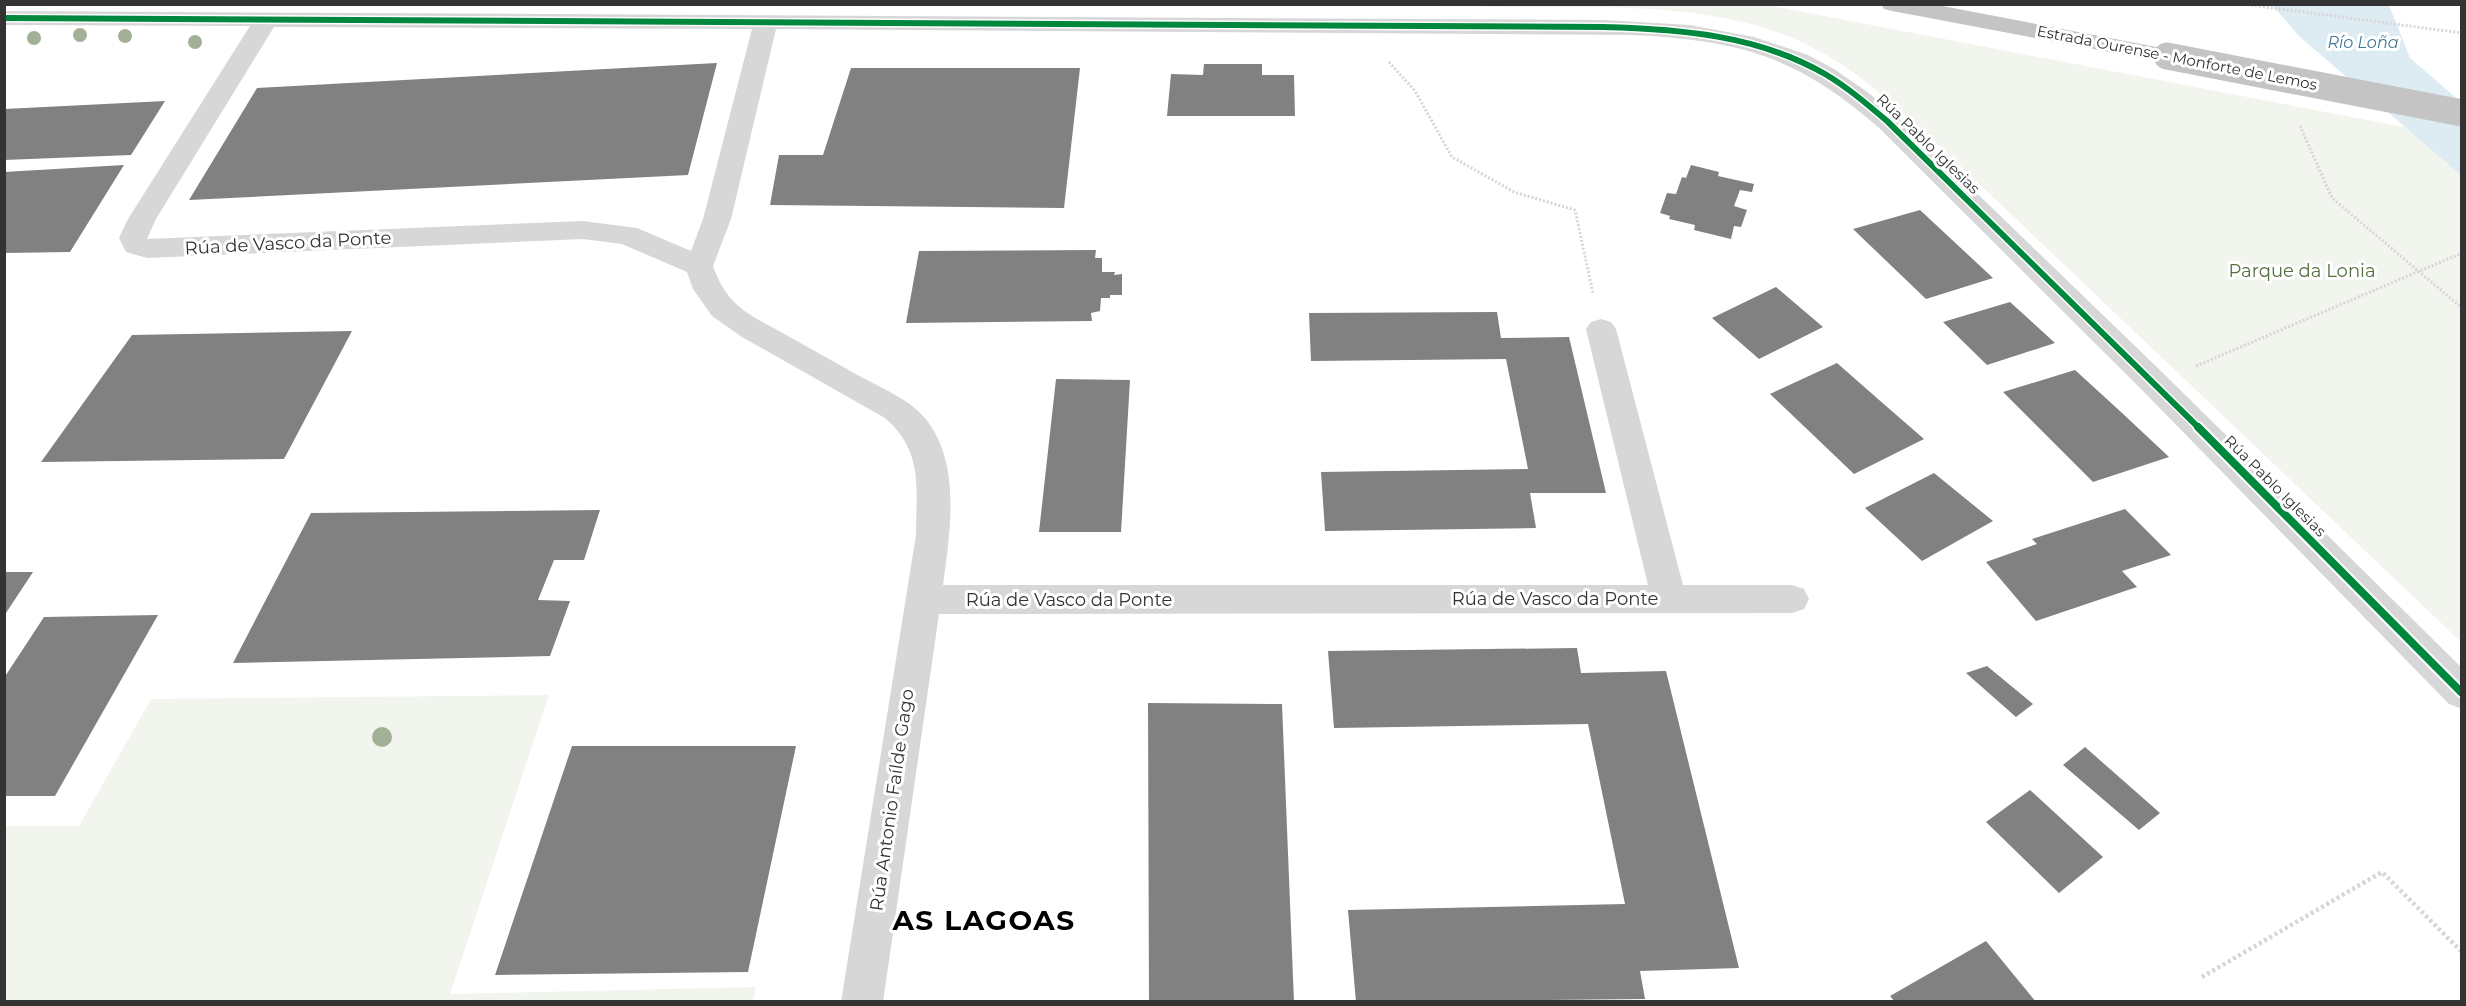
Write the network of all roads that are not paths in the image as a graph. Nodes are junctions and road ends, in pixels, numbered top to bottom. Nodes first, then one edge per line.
1 (1892, 4) edge
2 (4, 18) edge
3 (267, 19) junction
4 (766, 21) junction
5 (2462, 113) edge
6 (699, 266) junction
7 (1601, 329) road end
8 (922, 598) junction
9 (1669, 598) junction
10 (1792, 598) dead end
11 (2462, 693) edge
12 (862, 1002) edge

1 - 5 highway, Estrada Ourense - Monforte de Lemos, bridge
2 - 3 street, Rúa Pablo Iglesias
3 - 4 street, Rúa Pablo Iglesias
3 - 6 street, Rúa de Vasco da Ponte
4 - 6 street
4 - 11 street, Rúa Pablo Iglesias
6 - 8 street
7 - 9 street, Rúa de Vasco da Ponte
8 - 9 street, Rúa de Vasco da Ponte
8 - 12 street, Rúa Antonio Faílde Gago
9 - 10 street, Rúa de Vasco da Ponte

